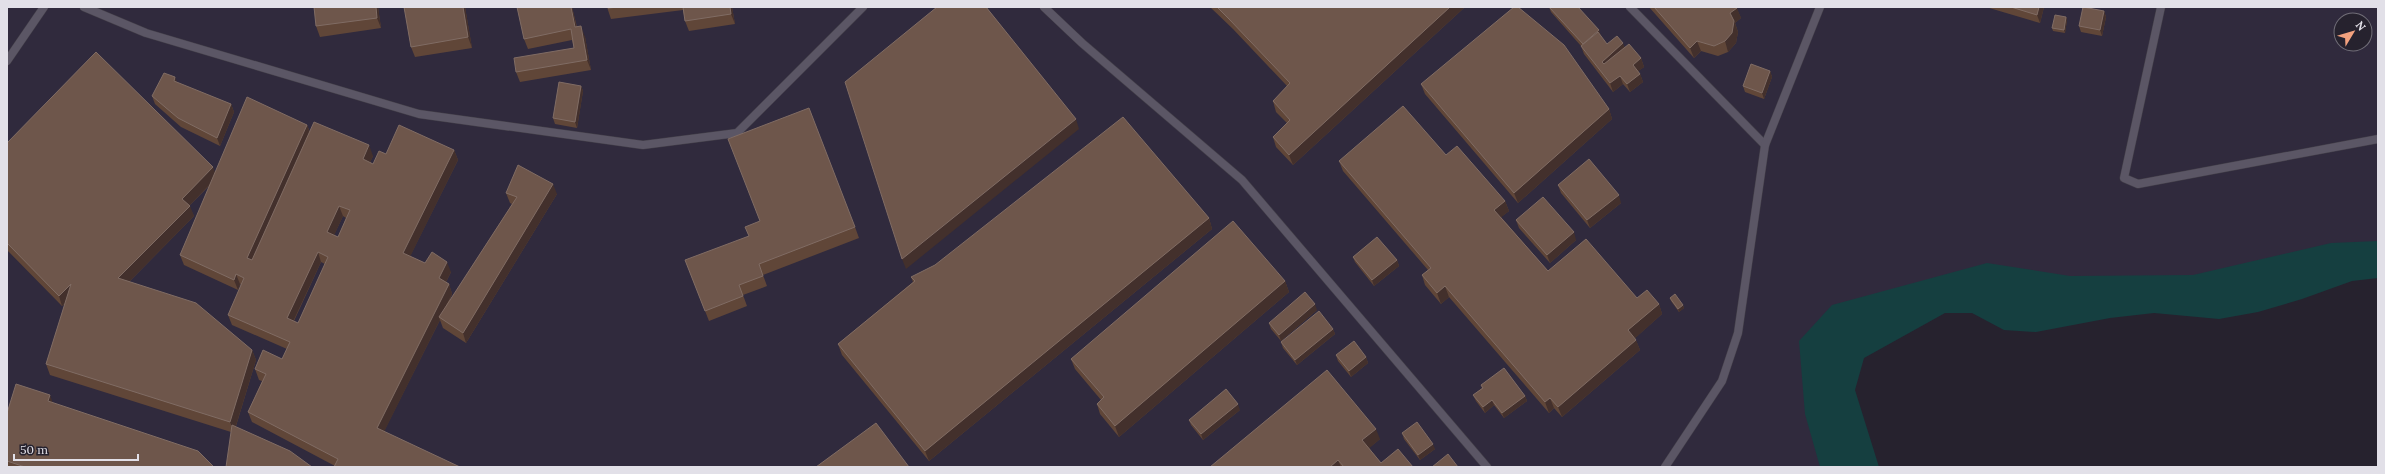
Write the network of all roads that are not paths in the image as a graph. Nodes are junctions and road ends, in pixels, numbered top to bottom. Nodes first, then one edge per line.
1 (44, 7) edge
2 (84, 7) edge
3 (863, 7) edge
4 (1044, 7) edge
5 (1630, 7) edge
6 (1820, 7) edge
7 (2161, 7) edge
8 (7, 61) edge
9 (2378, 139) edge
10 (1765, 144) junction
11 (1487, 467) edge
12 (1665, 467) edge

1 - 8 lane
2 - 3 lane
4 - 11 lane
5 - 10 lane
6 - 10 lane
7 - 9 lane
10 - 12 lane

